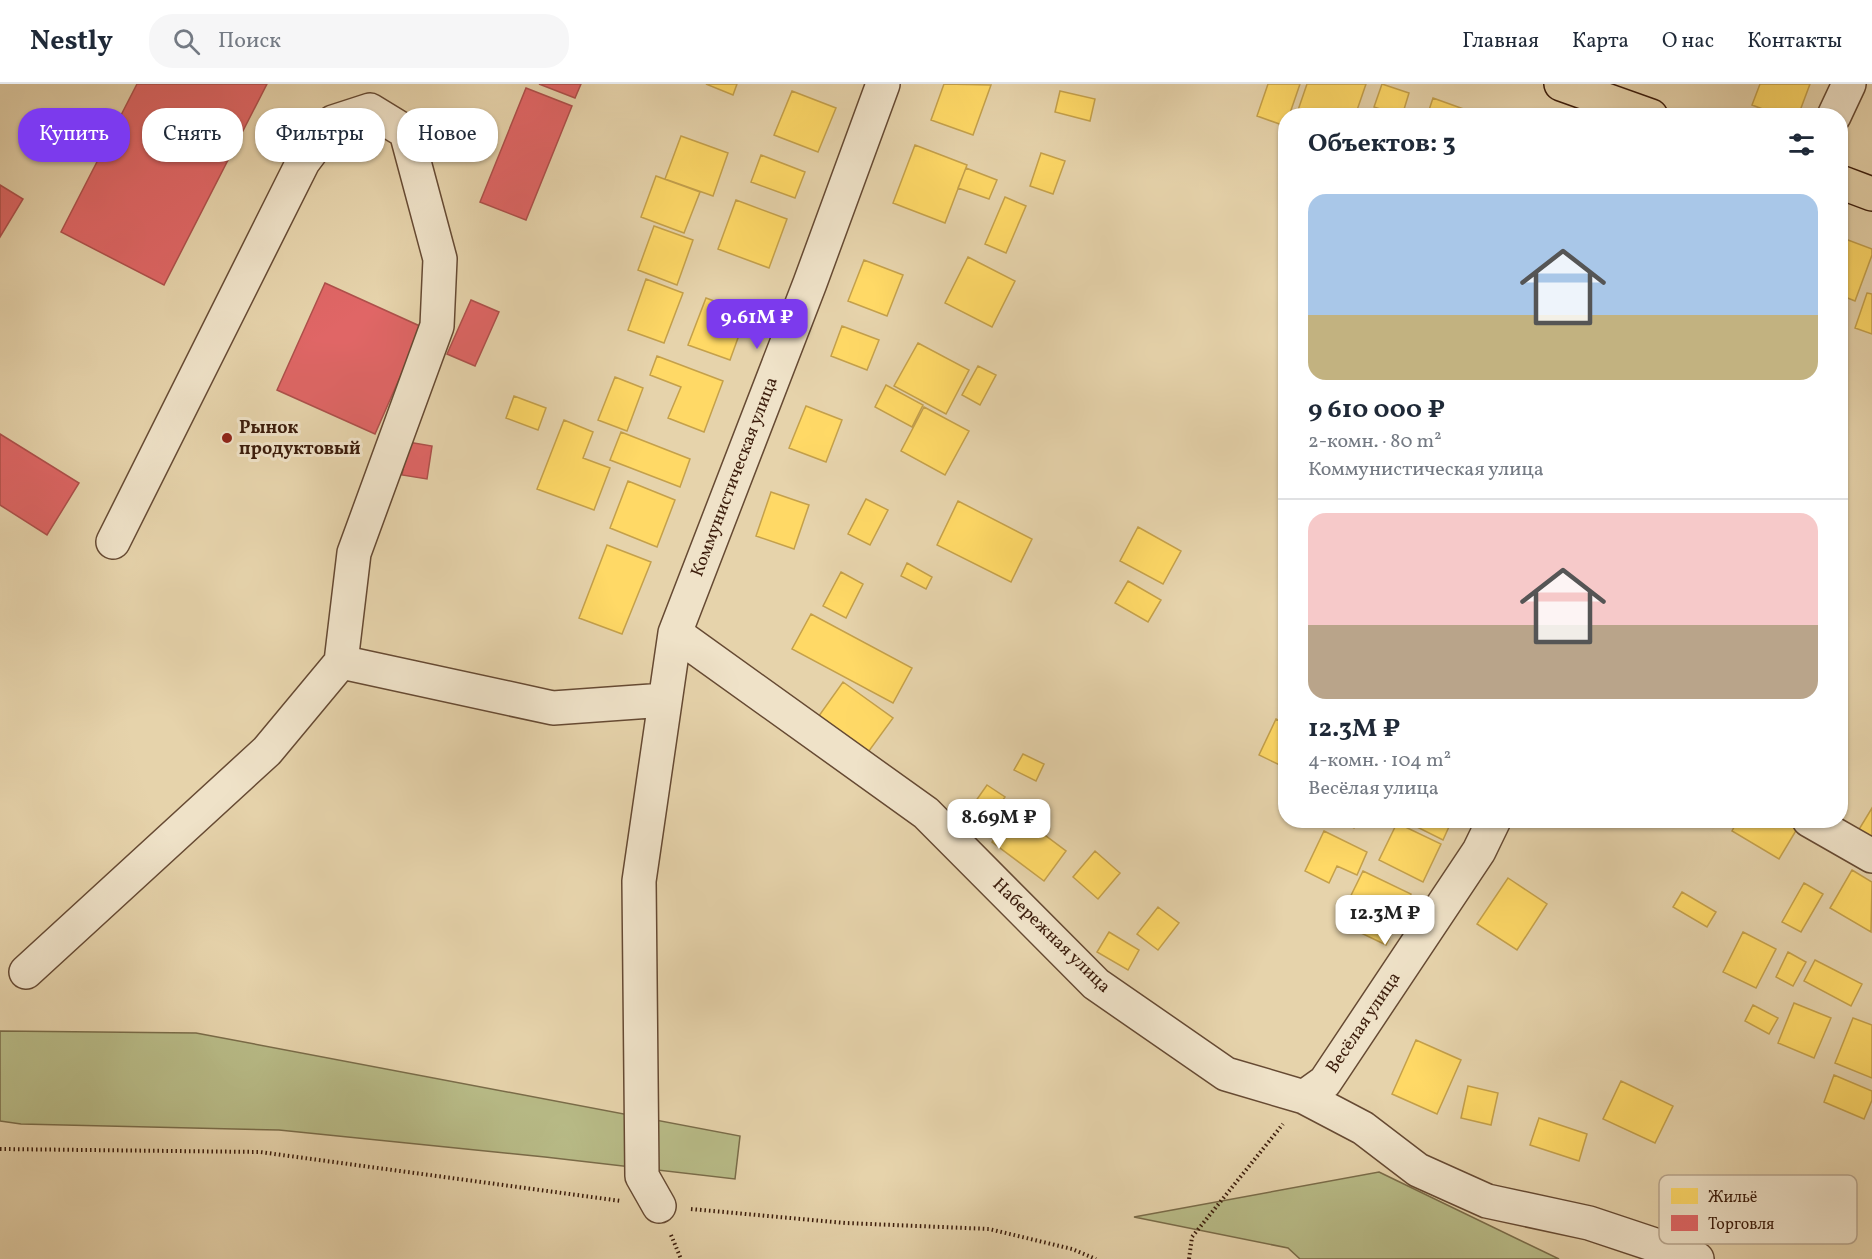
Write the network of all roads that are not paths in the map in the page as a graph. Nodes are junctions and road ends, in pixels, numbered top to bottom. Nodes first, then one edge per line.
1 (883, 84) edge
2 (1561, 84) edge
3 (1849, 84) edge
4 (1628, 108) edge
5 (1838, 108) edge
6 (1848, 185) edge
7 (1872, 194) edge
8 (113, 542) dead end
9 (675, 633) junction
10 (341, 662) junction
11 (665, 700) junction
12 (1490, 828) edge
13 (1823, 828) edge
14 (1872, 856) edge
15 (26, 972) dead end
16 (1304, 1097) junction
17 (659, 1206) road end
18 (1697, 1259) edge

1 - 9 street, Коммунистическая улица
2 - 4 main road
3 - 5 street
6 - 7 main road
8 - 10 street
9 - 11 street, Коммунистическая улица
9 - 16 street, Набережная улица
10 - 11 street
10 - 15 street
11 - 17 street, Коммунистическая улица
12 - 16 street, Весёлая улица
13 - 14 street
16 - 18 street, Набережная улица

